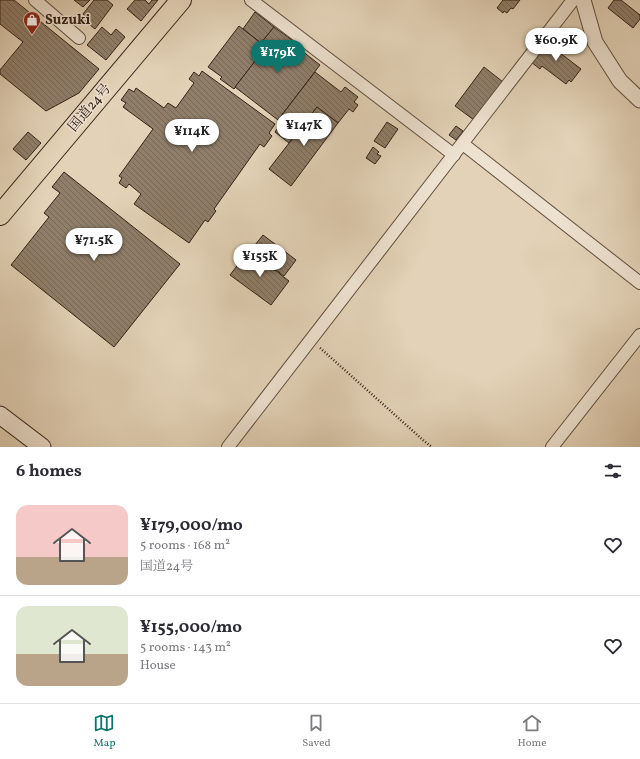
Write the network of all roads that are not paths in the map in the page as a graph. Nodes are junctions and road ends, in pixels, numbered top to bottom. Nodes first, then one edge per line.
1 (36, 0) edge
2 (181, 0) edge
3 (251, 0) edge
4 (573, 0) edge
5 (582, 0) edge
6 (79, 38) dead end
7 (640, 100) edge
8 (463, 144) junction
9 (454, 155) junction
10 (0, 215) edge
11 (640, 283) edge
12 (640, 335) edge
13 (0, 415) edge
14 (42, 447) edge
15 (228, 447) edge
16 (552, 447) edge

1 - 6 street
2 - 10 highway, 国道24号
3 - 9 street
4 - 8 street
5 - 7 street
8 - 9 street
8 - 11 street
9 - 15 street
12 - 16 street
13 - 14 main road

